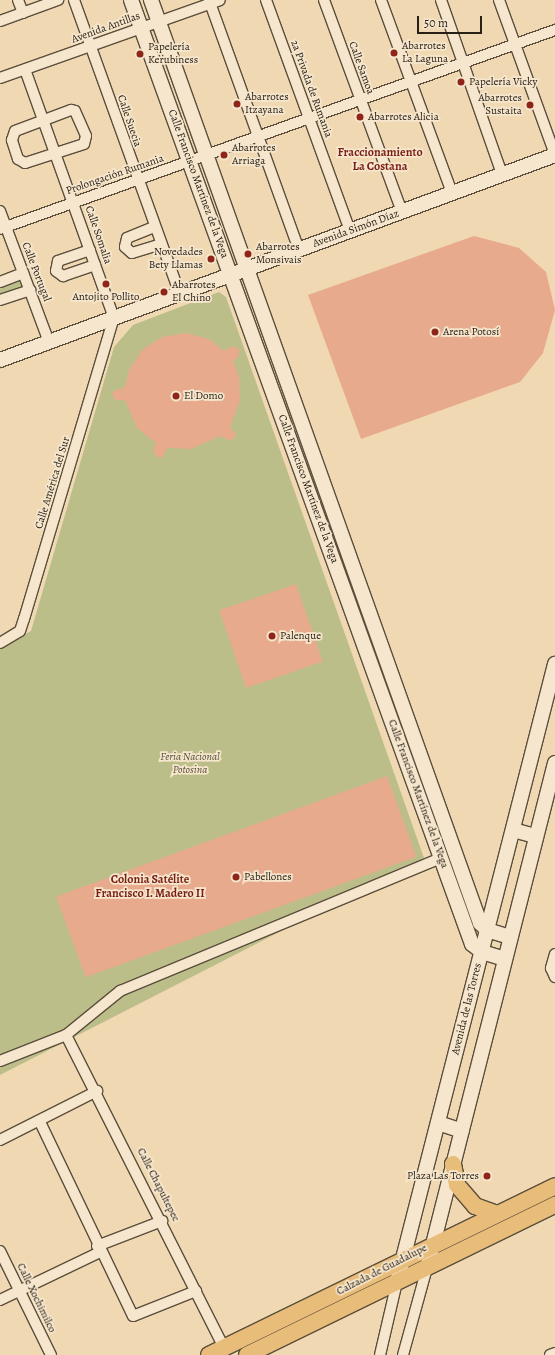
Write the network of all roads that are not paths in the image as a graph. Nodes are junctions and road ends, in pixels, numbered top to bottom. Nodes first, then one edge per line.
1 (18, 0) edge
2 (58, 0) edge
3 (74, 0) edge
4 (131, 0) edge
5 (151, 0) edge
6 (266, 0) edge
7 (324, 0) edge
8 (381, 0) edge
9 (441, 0) edge
10 (498, 0) edge
11 (213, 1) edge
12 (23, 13) junction
13 (0, 21) edge
14 (159, 21) junction
15 (141, 28) junction
16 (555, 30) edge
17 (514, 44) junction
18 (91, 46) junction
19 (463, 63) junction
20 (25, 69) junction
21 (0, 78) edge
22 (411, 82) junction
23 (360, 100) junction
24 (308, 119) junction
25 (43, 120) junction
26 (257, 137) junction
27 (57, 154) junction
28 (555, 155) edge
29 (206, 156) junction
30 (190, 161) junction
31 (502, 174) junction
32 (137, 181) junction
33 (452, 193) junction
34 (74, 202) junction
35 (0, 211) edge
36 (402, 212) junction
37 (154, 227) junction
38 (3, 228) edge
39 (350, 231) junction
40 (161, 244) junction
41 (90, 250) junction
42 (299, 250) junction
43 (95, 265) junction
44 (246, 270) junction
45 (23, 273) junction
46 (231, 275) junction
47 (0, 282) edge
48 (30, 290) junction
49 (180, 294) junction
50 (0, 300) edge
51 (114, 318) junction
52 (49, 342) junction
53 (0, 360) edge
54 (0, 643) edge
55 (555, 664) edge
56 (555, 763) edge
57 (513, 830) junction
58 (536, 836) junction
59 (448, 856) junction
60 (487, 930) junction
61 (510, 937) junction
62 (482, 952) junction
63 (555, 954) edge
64 (505, 959) junction
65 (555, 977) edge
66 (66, 1035) junction
67 (0, 1061) edge
68 (97, 1091) junction
69 (40, 1122) junction
70 (438, 1123) junction
71 (462, 1130) junction
72 (0, 1140) edge
73 (453, 1164) junction
74 (555, 1186) edge
75 (555, 1205) edge
76 (497, 1214) junction
77 (162, 1221) junction
78 (433, 1243) junction
79 (99, 1249) junction
80 (0, 1251) edge
81 (403, 1260) junction
82 (427, 1268) junction
83 (397, 1282) junction
84 (19, 1290) junction
85 (196, 1291) junction
86 (329, 1297) junction
87 (0, 1300) edge
88 (336, 1311) junction
89 (224, 1348) junction
90 (555, 1353) edge
91 (51, 1355) edge
92 (209, 1355) edge
93 (248, 1355) edge
94 (380, 1355) edge
95 (403, 1355) edge
96 (550, 1355) edge

1 - 12 street
2 - 12 street
3 - 18 street, Calle Suecia
4 - 15 street, Calle Francisco Martínez de la Vega
5 - 14 street, Calle Francisco Martínez de la Vega
6 - 24 street, 2a Privada de Rumania
7 - 23 street, Calle Samoa
8 - 22 street
9 - 19 street
10 - 17 street
11 - 14 street, Avenida Antillas
11 - 26 street
12 - 13 street
14 - 15 street, Avenida Antillas
14 - 29 street, Calle Francisco Martínez de la Vega
15 - 18 street, Avenida Antillas
15 - 30 street, Calle Francisco Martínez de la Vega
16 - 17 street, Prolongación Rumania
17 - 19 street, Prolongación Rumania
17 - 28 street
18 - 20 street, Avenida Antillas
18 - 32 street, Calle Suecia
19 - 22 street, Prolongación Rumania
19 - 31 street
20 - 21 street, Avenida Antillas
20 - 25 street, Calle Somalia
22 - 23 street, Prolongación Rumania
22 - 33 street
23 - 24 street, Prolongación Rumania
23 - 36 street, Calle Samoa
24 - 26 street, Prolongación Rumania
24 - 39 street, 2a Privada de Rumania
25 - 27 street, Calle Somalia
25 - 27 street
25 - 27 street
26 - 29 street, Prolongación Rumania
26 - 42 street
27 - 34 street, Calle Somalia
28 - 31 street, Avenida Simón Díaz
29 - 30 street, Prolongación Rumania
29 - 44 street, Calle Francisco Martínez de la Vega
30 - 32 street, Prolongación Rumania
30 - 46 street, Calle Francisco Martínez de la Vega
31 - 33 street, Avenida Simón Díaz
32 - 34 street, Prolongación Rumania
32 - 37 street, Calle Suecia
33 - 36 street, Avenida Simón Díaz
34 - 38 street, Prolongación Rumania
34 - 41 street, Calle Somalia
35 - 38 street, Calle Portugal
36 - 39 street, Avenida Simón Díaz
37 - 40 street, Calle Suecia
37 - 40 street
38 - 45 street, Calle Portugal
39 - 42 street, Avenida Simón Díaz
40 - 49 street, Calle Suecia
41 - 43 street, Calle Somalia
41 - 43 street
42 - 44 street, Avenida Simón Díaz
43 - 51 street, Calle Somalia
44 - 46 street, Avenida Simón Díaz
44 - 59 street, Calle Francisco Martínez de la Vega
45 - 47 street
45 - 48 street, Calle Portugal
46 - 49 street, Avenida Simón Díaz
46 - 59 street, Calle Francisco Martínez de la Vega
48 - 50 street
48 - 52 street, Calle Portugal
49 - 51 street, Avenida Simón Díaz
51 - 52 street, Avenida Simón Díaz
51 - 54 street, Calle América del Sur
52 - 53 street, Avenida Simón Díaz
55 - 57 street, Avenida de las Torres
56 - 58 street
57 - 58 street
57 - 60 street, Avenida de las Torres
58 - 61 street
59 - 60 street, Calle Francisco Martínez de la Vega
59 - 62 street, Calle Francisco Martínez de la Vega
59 - 66 street
60 - 61 street
60 - 62 street, Avenida de las Torres
61 - 64 street
62 - 64 street
62 - 70 street, Avenida de las Torres
63 - 65 street
64 - 71 street
66 - 67 street
66 - 68 street, Calle Chapultepec
68 - 69 street
68 - 77 street, Calle Chapultepec
69 - 72 street
69 - 79 street
70 - 71 street
70 - 81 street, Avenida de las Torres
71 - 73 street
73 - 76 main road
73 - 78 street
74 - 76 main road, Calzada de Guadalupe
75 - 82 main road, Calzada de Guadalupe
76 - 78 main road, Calzada de Guadalupe
77 - 79 street
77 - 85 street, Calle Chapultepec
78 - 81 main road, Calzada de Guadalupe
78 - 82 street
79 - 84 street
79 - 85 street
80 - 84 street, Calle Xochimilco
81 - 83 street, Avenida de las Torres
81 - 86 main road, Calzada de Guadalupe
82 - 83 main road, Calzada de Guadalupe
82 - 95 street
83 - 88 main road, Calzada de Guadalupe
83 - 94 street, Avenida de las Torres
84 - 87 street
84 - 91 street, Calle Xochimilco
85 - 89 street, Calle Chapultepec
86 - 88 main road
86 - 89 main road, Calzada de Guadalupe
88 - 93 main road, Calzada de Guadalupe
89 - 92 main road, Calzada de Guadalupe
90 - 96 street

